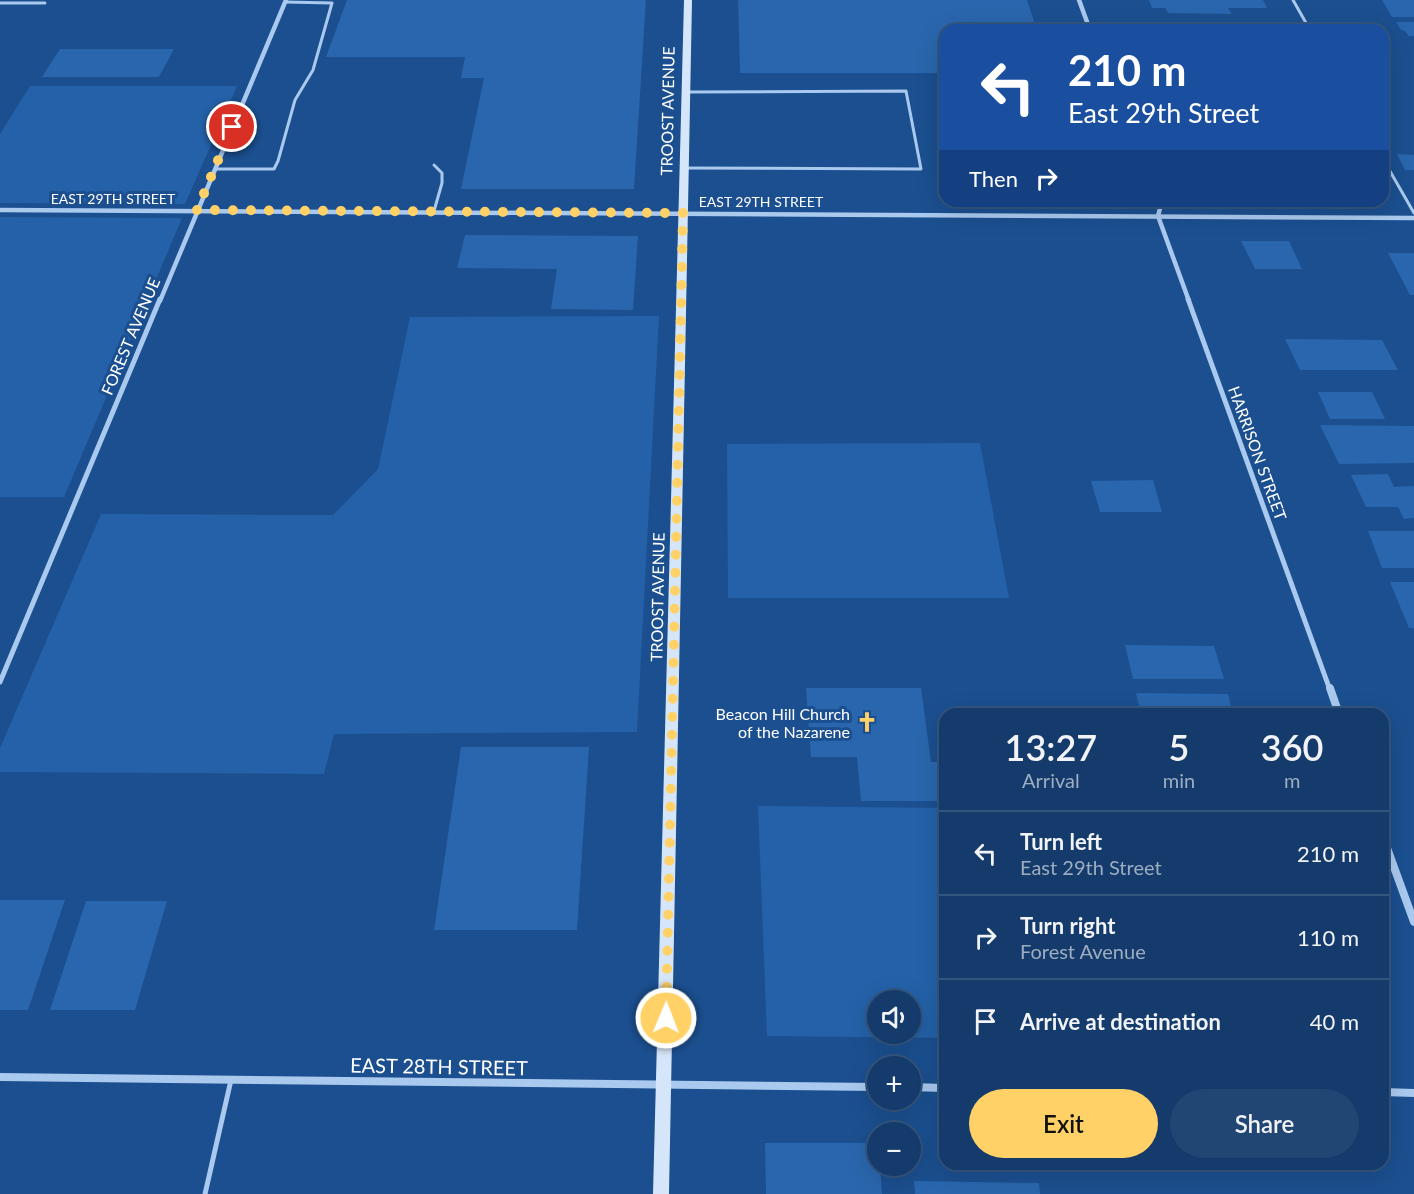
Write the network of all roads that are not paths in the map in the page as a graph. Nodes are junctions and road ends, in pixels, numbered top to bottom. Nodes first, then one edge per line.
1 (688, 0) edge
2 (1079, 0) edge
3 (1293, 0) edge
4 (285, 1) edge
5 (0, 3) edge
6 (45, 3) dead end
7 (1088, 24) edge
8 (1307, 24) edge
9 (686, 92) junction
10 (434, 165) dead end
11 (684, 168) junction
12 (215, 169) junction
13 (1389, 169) edge
14 (1160, 207) edge
15 (0, 210) edge
16 (197, 210) junction
17 (434, 212) junction
18 (683, 213) junction
19 (1414, 213) edge
20 (1158, 216) junction
21 (1414, 218) edge
22 (0, 682) edge
23 (1337, 708) edge
24 (1389, 853) edge
25 (1414, 922) edge
26 (0, 1077) edge
27 (231, 1080) junction
28 (664, 1085) junction
29 (867, 1087) edge
30 (921, 1087) edge
31 (939, 1088) edge
32 (1389, 1092) edge
33 (1414, 1093) edge
34 (205, 1194) edge
35 (661, 1194) edge

1 - 9 main road, TROOST AVENUE
2 - 7 street
3 - 8 lane
4 - 12 street, FOREST AVENUE
4 - 12 lane
5 - 6 lane
9 - 11 main road, TROOST AVENUE
9 - 11 lane
10 - 17 lane
11 - 18 main road, TROOST AVENUE
12 - 16 street, FOREST AVENUE
13 - 19 lane
14 - 20 street
15 - 16 street, EAST 29TH STREET
16 - 17 street, EAST 29TH STREET
16 - 22 street, FOREST AVENUE
17 - 18 street, EAST 29TH STREET
18 - 20 street, EAST 29TH STREET
18 - 28 main road, TROOST AVENUE
20 - 21 street, EAST 29TH STREET
20 - 23 street, HARRISON STREET
24 - 25 street
26 - 27 street, EAST 28TH STREET
27 - 28 street, EAST 28TH STREET
27 - 34 lane
28 - 29 street, EAST 28TH STREET
28 - 35 main road, TROOST AVENUE
30 - 31 street
32 - 33 street

